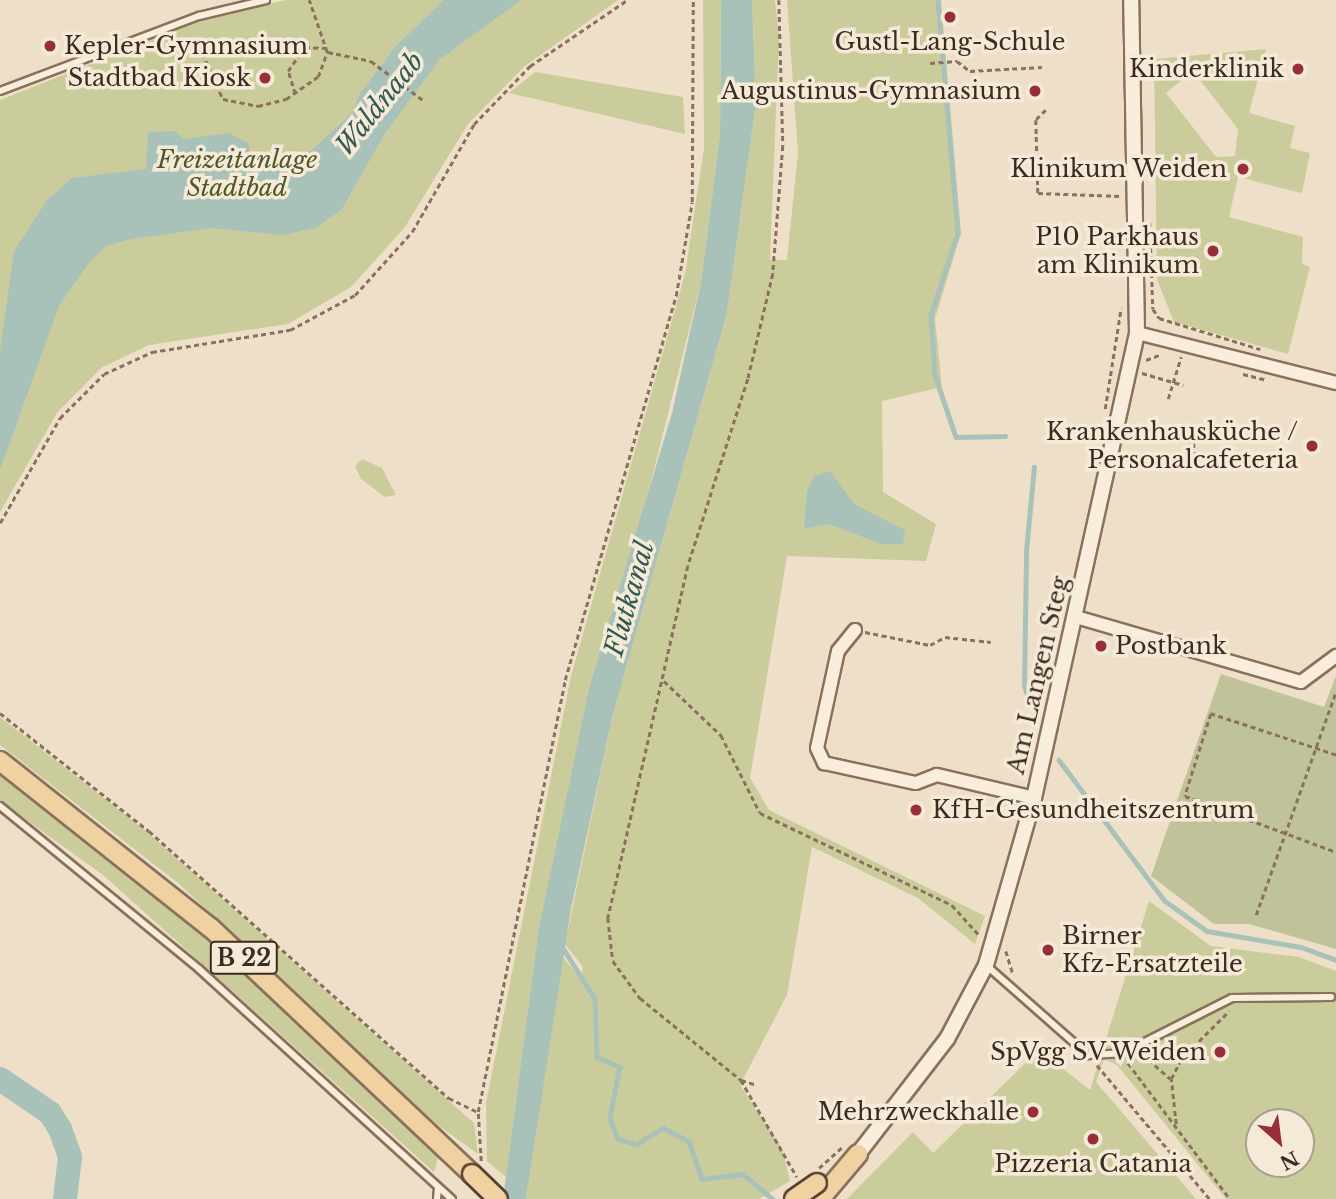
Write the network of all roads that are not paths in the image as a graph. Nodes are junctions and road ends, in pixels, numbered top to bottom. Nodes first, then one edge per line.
1 (266, 0) edge
2 (1131, 0) edge
3 (0, 91) edge
4 (1137, 332) junction
5 (1336, 383) edge
6 (1076, 617) junction
7 (855, 630) road end
8 (1336, 656) edge
9 (0, 761) edge
10 (1034, 797) junction
11 (0, 806) edge
12 (986, 965) junction
13 (1331, 997) dead end
14 (853, 1147) joint
15 (815, 1186) edge
16 (438, 1187) junction
17 (437, 1199) edge
18 (452, 1199) edge
19 (498, 1199) edge
20 (794, 1199) edge

1 - 3 lane
2 - 4 street, Am Langen Steg
4 - 5 street
4 - 6 street, Am Langen Steg
6 - 8 street
6 - 10 street, Am Langen Steg
7 - 10 street
9 - 19 main road, B 22, bridge
10 - 12 street, Am Langen Steg
11 - 16 lane
12 - 13 lane
12 - 14 street, Am Langen Steg
14 - 15 main road
15 - 20 main road, bridge
16 - 17 lane
16 - 18 lane

